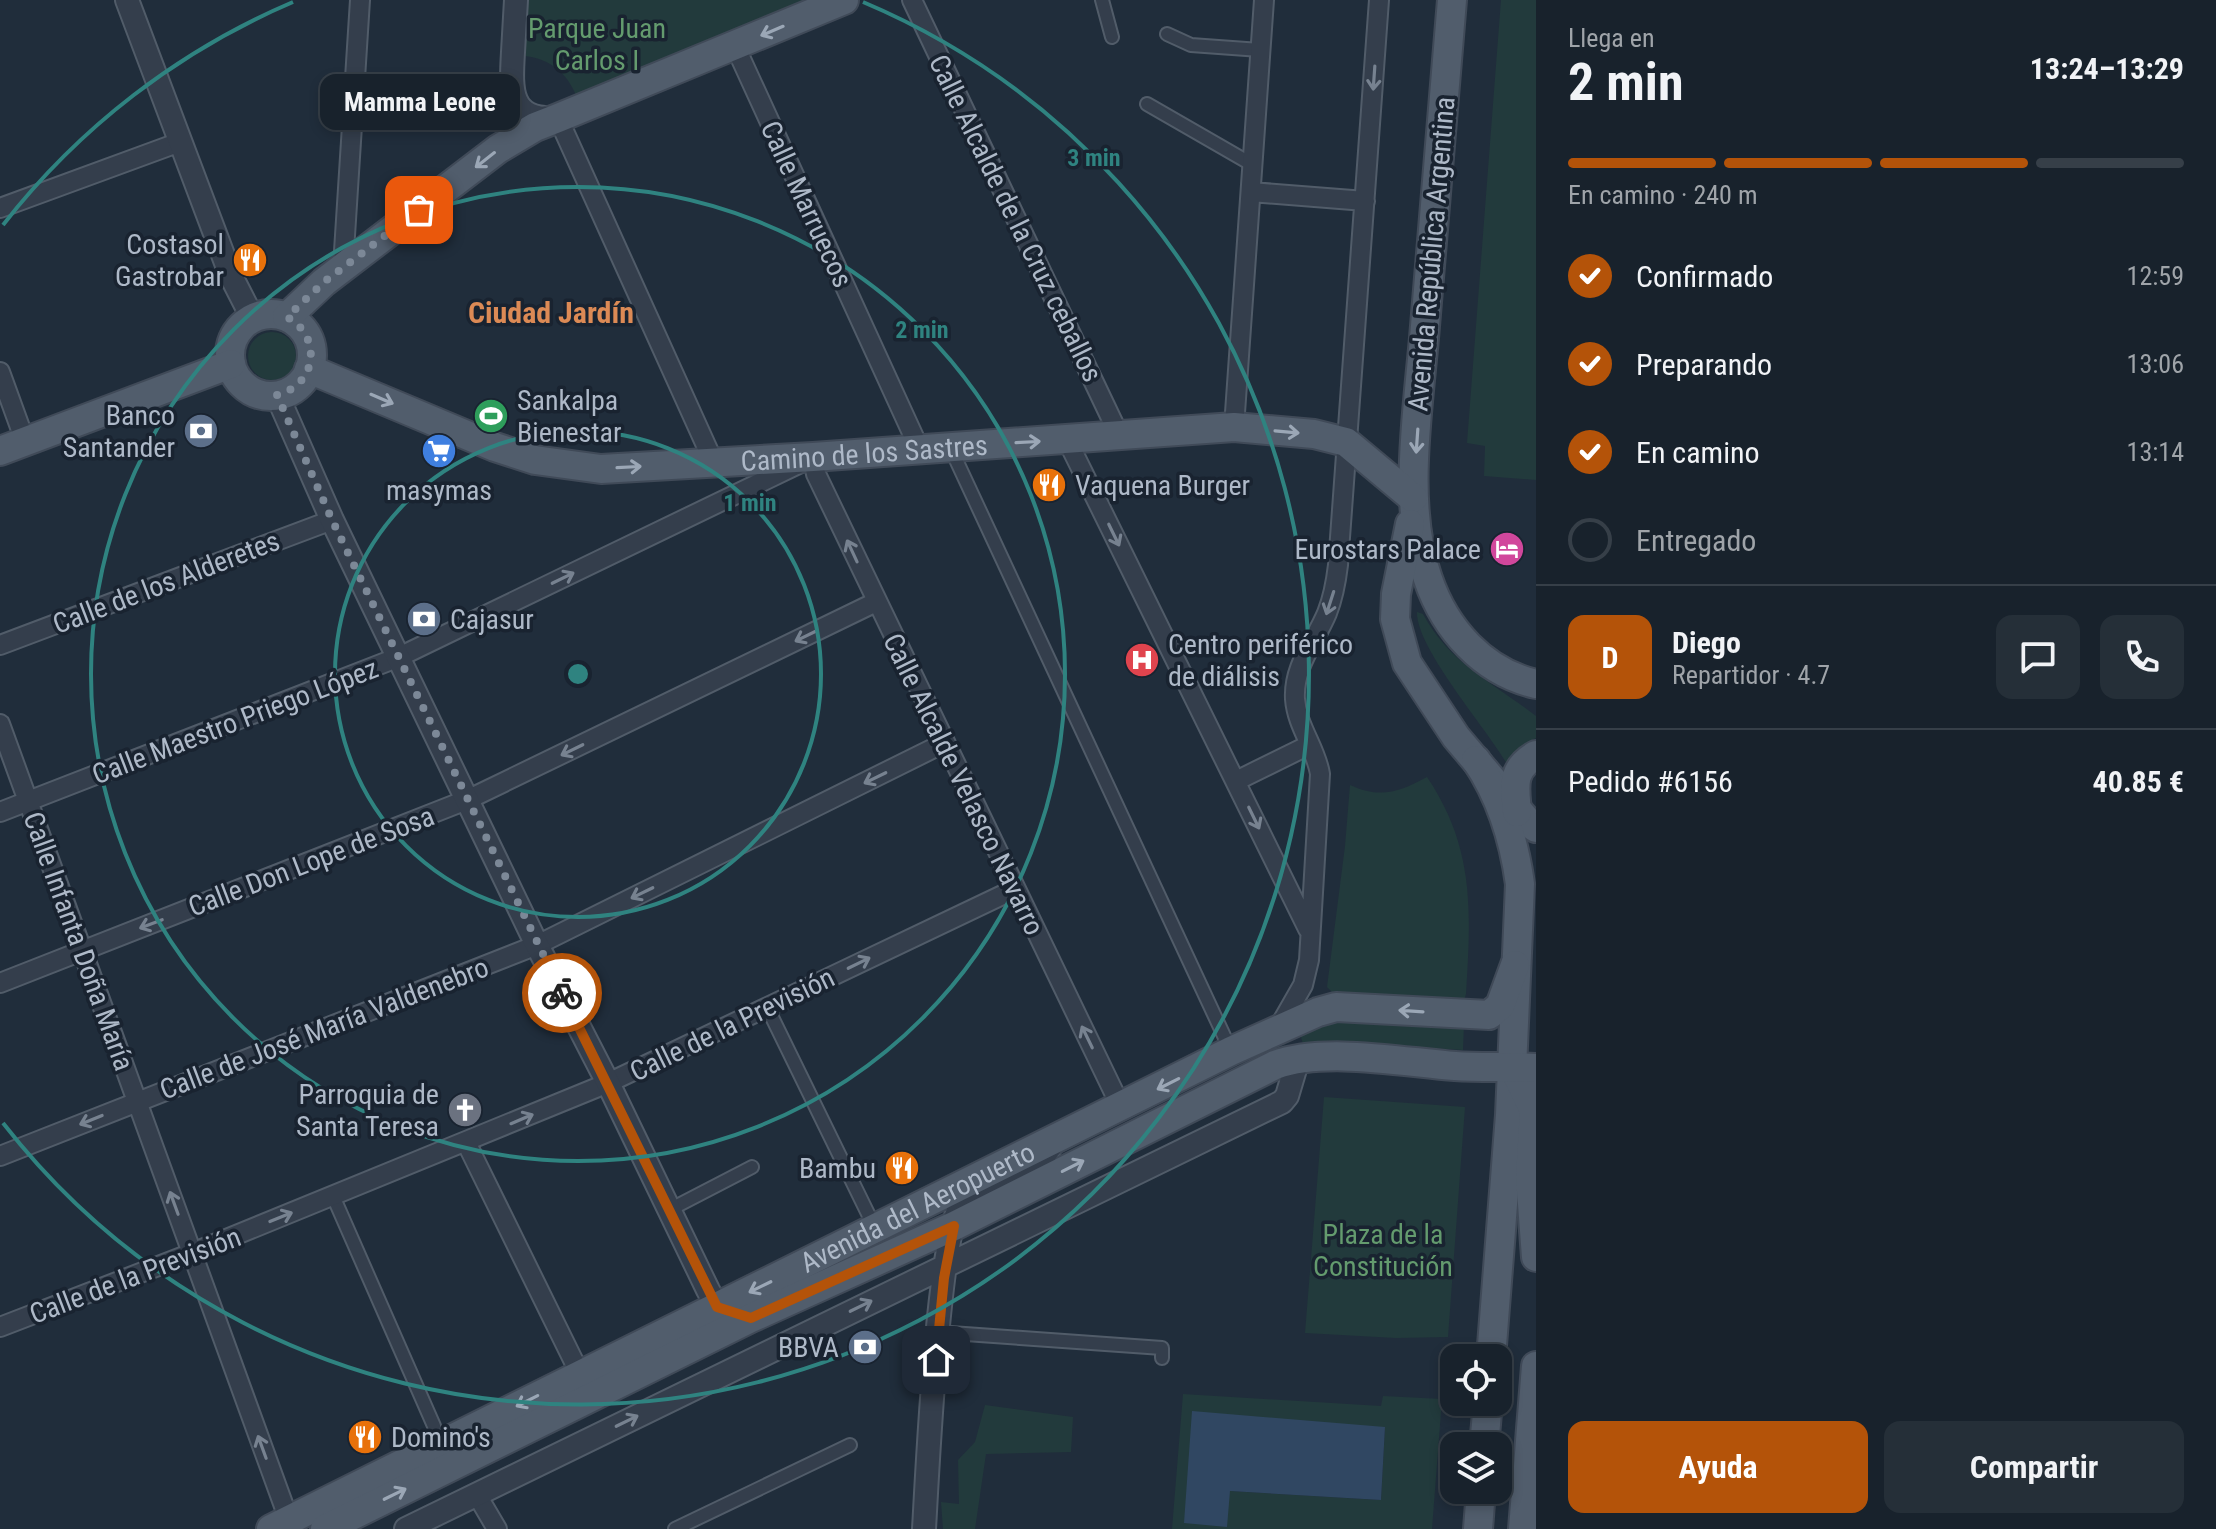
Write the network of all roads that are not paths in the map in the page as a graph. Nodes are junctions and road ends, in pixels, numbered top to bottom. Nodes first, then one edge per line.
1 (127, 0) edge
2 (360, 0) edge
3 (516, 0) edge
4 (844, 0) edge
5 (912, 0) edge
6 (1102, 0) edge
7 (1264, 0) edge
8 (1379, 0) edge
9 (1452, 0) edge
10 (1167, 34) dead end
11 (1112, 37) dead end
12 (735, 46) junction
13 (1260, 50) junction
14 (1147, 104) dead end
15 (558, 118) junction
16 (180, 142) junction
17 (1253, 165) junction
18 (1251, 192) junction
19 (1365, 201) junction
20 (0, 208) edge
21 (343, 267) junction
22 (287, 317) junction
23 (253, 319) junction
24 (231, 364) junction
25 (309, 369) junction
26 (0, 372) edge
27 (277, 395) junction
28 (1234, 427) junction
29 (1120, 437) junction
30 (1067, 440) junction
31 (1346, 442) junction
32 (12, 446) edge
33 (950, 447) junction
34 (919, 448) junction
35 (813, 457) junction
36 (714, 463) junction
37 (1413, 503) junction
38 (332, 520) junction
39 (876, 602) junction
40 (0, 645) edge
41 (399, 657) junction
42 (1536, 684) edge
43 (0, 724) edge
44 (944, 743) junction
45 (1309, 745) junction
46 (1536, 755) edge
47 (1476, 760) junction
48 (1236, 781) junction
49 (469, 799) junction
50 (28, 801) junction
51 (1516, 806) junction
52 (0, 812) edge
53 (1536, 828) edge
54 (1520, 884) junction
55 (1015, 889) junction
56 (1309, 932) junction
57 (537, 945) junction
58 (83, 951) junction
59 (1526, 972) edge
60 (0, 983) edge
61 (767, 1007) junction
62 (1489, 1015) junction
63 (1276, 1032) junction
64 (1225, 1038) dead end
65 (1298, 1059) junction
66 (1528, 1063) edge
67 (608, 1083) junction
68 (137, 1101) junction
69 (1121, 1107) junction
70 (1054, 1141) junction
71 (466, 1142) junction
72 (0, 1156) edge
73 (752, 1167) dead end
74 (333, 1196) junction
75 (669, 1210) junction
76 (954, 1226) junction
77 (875, 1228) junction
78 (192, 1253) junction
79 (1536, 1257) edge
80 (947, 1264) junction
81 (717, 1307) junction
82 (751, 1318) junction
83 (0, 1327) edge
84 (937, 1332) junction
85 (1493, 1344) edge
86 (1162, 1358) dead end
87 (1536, 1366) edge
88 (580, 1374) junction
89 (434, 1426) dead end
90 (850, 1445) dead end
91 (477, 1495) junction
92 (1480, 1504) edge
93 (705, 1515) junction
94 (280, 1525) edge
95 (325, 1529) edge
96 (406, 1529) edge
97 (497, 1529) edge
98 (675, 1529) edge
99 (712, 1529) edge
100 (924, 1529) edge
101 (1478, 1529) edge
102 (1523, 1529) edge

1 - 16 street
2 - 21 street
3 - 15 street
4 -> 12 main road
5 - 29 street, Calle Alcalde de la Cruz ceballos
6 - 11 street
7 - 13 street
8 -> 19 street
9 -> 37 main road, Avenida República Argentina
10 - 13 street
12 - 15 main road
12 - 34 street, Calle Marruecos
13 - 17 street
14 - 17 street
15 -> 21 main road
15 - 36 street
16 - 20 street
16 - 23 street
17 - 18 street
18 - 19 street
18 - 28 street
19 - 31 street
21 - 22 main road
22 - 23 main road
22 - 25 main road
23 - 24 main road
24 - 27 main road
24 - 32 main road
25 - 27 main road
25 -> 36 main road, Camino de los Sastres
26 - 32 street
27 - 38 street
28 - 29 main road, Camino de los Sastres
28 -> 31 main road, Camino de los Sastres
29 - 30 main road, Camino de los Sastres
33 -> 30 main road, Camino de los Sastres
30 -> 48 street
31 - 37 main road, Camino de los Sastres
31 -> 45 street
33 - 34 main road, Camino de los Sastres
33 - 64 street
34 - 35 main road, Camino de los Sastres
35 - 36 main road, Camino de los Sastres
39 -> 35 street, Calle Alcalde Velasco Navarro
41 -> 35 street, Calle Maestro Priego López
37 - 42 main road
37 - 47 main road
38 - 40 street, Calle de los Alderetes
38 - 41 street
39 - 44 street, Calle Alcalde Velasco Navarro
39 -> 49 street, Calle Don Lope de Sosa
41 - 49 street
41 - 50 street, Calle Maestro Priego López
43 - 50 street, Calle Infanta Doña María
44 - 55 street, Calle Alcalde Velasco Navarro
44 -> 57 street, Calle de José María Valdenebro
45 - 48 street
45 - 56 street
46 - 51 main road
47 - 51 main road
47 - 54 main road
48 -> 56 street
49 - 57 street
49 -> 58 street, Calle Don Lope de Sosa
50 - 52 street, Calle Maestro Priego López
50 - 58 street, Calle Infanta Doña María
51 - 53 main road
51 - 54 main road
54 - 59 main road
61 -> 55 street, Calle de la Previsión
69 -> 55 street, Calle Alcalde Velasco Navarro
56 - 63 street
57 - 67 street
57 - 68 street, Calle de José María Valdenebro
58 - 60 street, Calle Don Lope de Sosa
58 - 68 street, Calle Infanta Doña María
59 - 62 main road
59 - 66 main road
61 - 67 street, Calle de la Previsión
61 - 77 street
62 -> 63 main road, Avenida del Aeropuerto
62 - 66 main road
63 -> 69 main road, Avenida del Aeropuerto
65 - 66 main road, Avenida del Aeropuerto
76 -> 65 main road, Avenida del Aeropuerto
65 - 80 street
66 - 79 main road
66 - 85 main road
71 -> 67 street, Calle de la Previsión
67 - 75 street
68 -> 72 street, Calle de José María Valdenebro
78 -> 68 street, Calle Infanta Doña María
69 - 70 main road, Avenida del Aeropuerto
70 - 76 street
70 - 77 main road, Avenida del Aeropuerto
71 - 74 street, Calle de la Previsión
71 - 88 street
73 - 75 street
78 -> 74 street, Calle de la Previsión
74 - 89 street
75 - 81 street
76 - 80 street
76 - 82 main road, Avenida del Aeropuerto
77 -> 81 main road, Avenida del Aeropuerto
78 - 83 street, Calle de la Previsión
94 -> 78 street, Calle Infanta Doña María
80 - 84 street
91 -> 80 street
81 - 82 street
81 - 88 main road, Avenida del Aeropuerto
95 -> 82 main road, Avenida del Aeropuerto
84 - 86 street
84 - 100 street
87 - 102 main road
88 -> 94 main road, Avenida del Aeropuerto
90 - 93 street
91 - 96 street
91 - 97 street
92 - 101 main road
93 - 98 street
93 - 99 street

